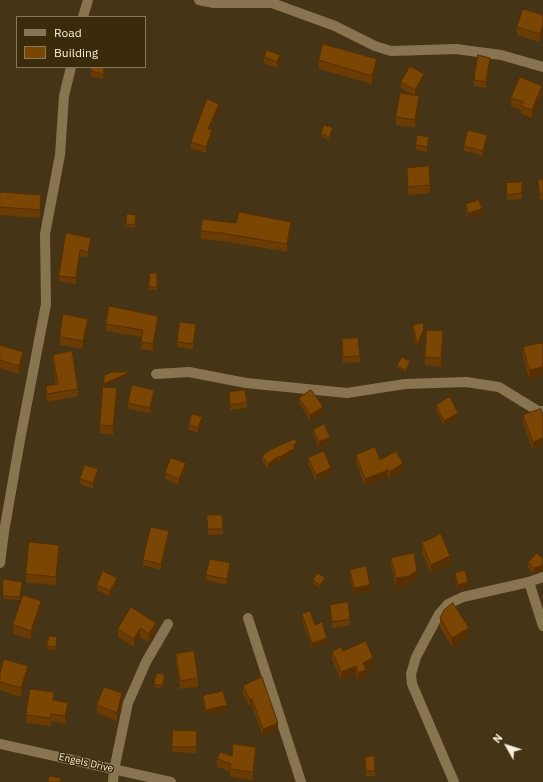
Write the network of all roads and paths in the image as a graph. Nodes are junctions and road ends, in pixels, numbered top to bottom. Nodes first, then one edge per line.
1 (88, 0) edge
2 (199, 0) edge
3 (83, 16) edge
4 (543, 66) edge
5 (71, 68) edge
6 (156, 374) dead end
7 (543, 411) edge
8 (0, 563) edge
9 (543, 577) edge
10 (529, 582) junction
11 (248, 618) dead end
12 (168, 624) dead end
13 (543, 626) edge
14 (0, 744) edge
15 (114, 770) junction
16 (113, 782) edge
17 (171, 782) edge
18 (301, 782) edge
19 (454, 782) edge

1 - 3 street
2 - 4 street
5 - 8 street
6 - 7 street
9 - 10 street
10 - 13 street
10 - 19 street
11 - 18 street
12 - 15 street
14 - 15 street, Engels Drive
15 - 16 street
15 - 17 street, Engels Drive

